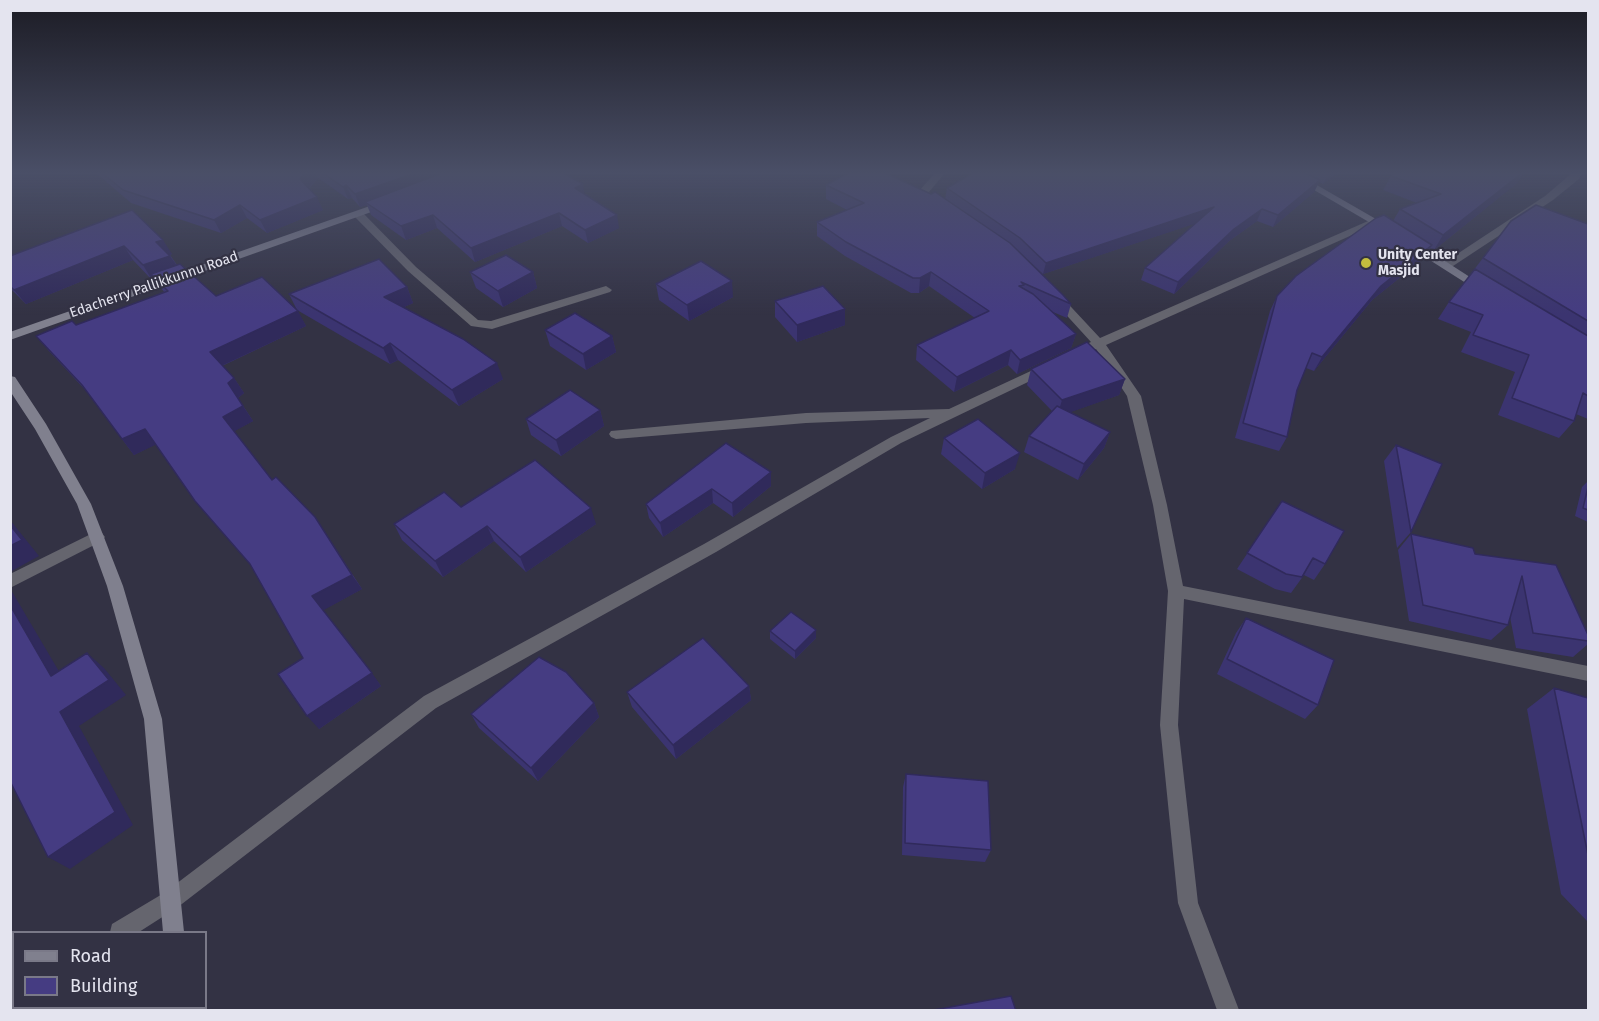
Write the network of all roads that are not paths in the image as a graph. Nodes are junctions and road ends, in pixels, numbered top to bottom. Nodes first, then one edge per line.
1 (339, 221) edge
2 (365, 221) edge
3 (1376, 221) joint
4 (1516, 221) edge
5 (1446, 266) junction
6 (606, 290) dead end
7 (1050, 291) edge
8 (1491, 295) edge
9 (10, 336) edge
10 (1098, 343) junction
11 (10, 380) edge
12 (954, 412) junction
13 (616, 434) dead end
14 (97, 537) junction
15 (10, 582) edge
16 (1176, 591) junction
17 (1588, 674) edge
18 (171, 900) junction
19 (123, 931) edge
20 (174, 931) edge
21 (1228, 1011) edge

1 - 9 main road, Edacherry Pallikkunnu Road
2 - 6 street
3 - 5 main road
3 - 10 street
4 - 5 street
5 - 8 main road
7 - 10 street
10 - 12 street
10 - 16 street
11 - 14 main road
12 - 13 street
12 - 18 street
14 - 15 street
14 - 18 main road
16 - 17 street
16 - 21 street
18 - 19 street
18 - 20 main road

